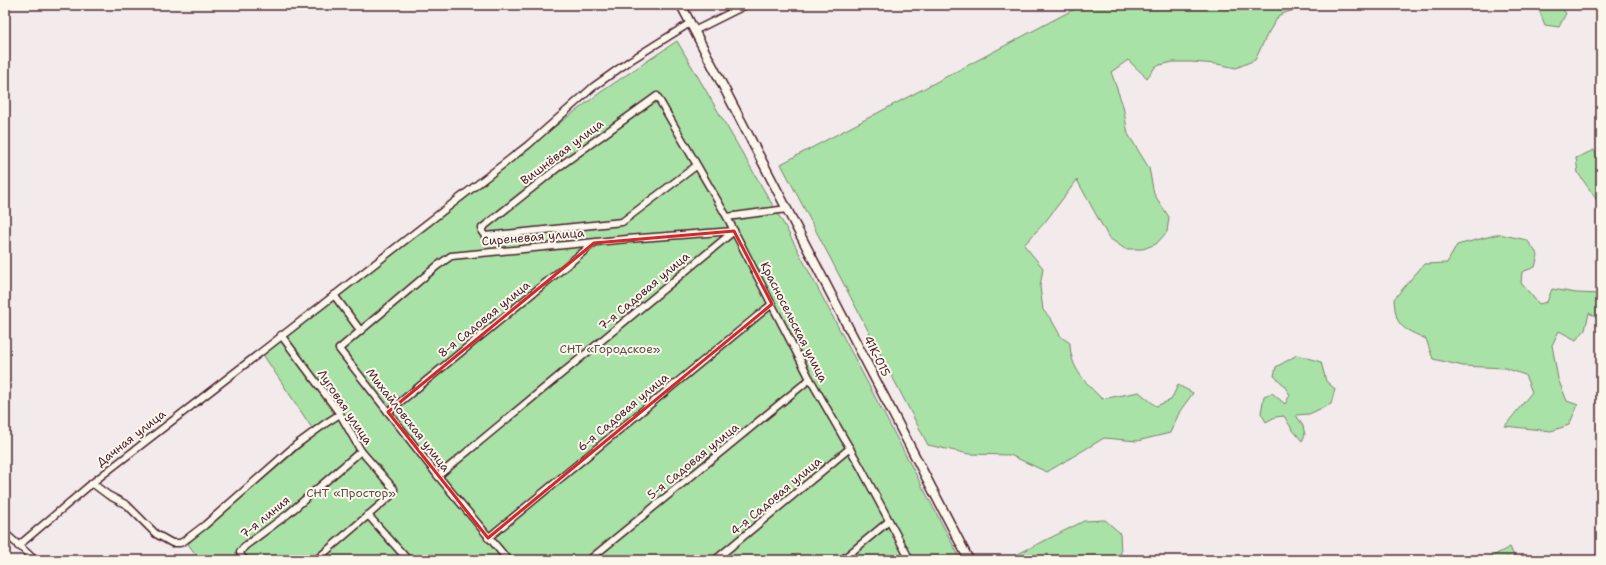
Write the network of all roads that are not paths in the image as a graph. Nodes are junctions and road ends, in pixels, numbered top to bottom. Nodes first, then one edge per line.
1 (681, 5) edge
2 (746, 5) edge
3 (692, 27) junction
4 (656, 96) joint
5 (696, 166) junction
6 (787, 209) junction
7 (727, 217) junction
8 (734, 231) junction
9 (594, 243) junction
10 (334, 295) junction
11 (772, 304) junction
12 (360, 330) junction
13 (281, 335) junction
14 (810, 379) junction
15 (388, 412) junction
16 (340, 414) junction
17 (850, 448) junction
18 (361, 451) junction
19 (438, 476) junction
20 (92, 483) junction
21 (368, 515) junction
22 (889, 521) junction
23 (5, 533) edge
24 (488, 538) junction
25 (18, 546) junction
26 (243, 558) edge
27 (35, 560) edge
28 (316, 560) edge
29 (408, 560) edge
30 (508, 560) edge
31 (589, 560) edge
32 (715, 560) edge
33 (842, 560) edge
34 (910, 560) edge
35 (969, 560) edge

1 - 3 main road, 41К-015
2 - 3 street, Дачная улица
3 - 6 main road, 41К-015
3 - 10 street, Дачная улица
4 - 5 street, Красносельская улица
4 - 5 street, Вишнёвая улица
5 - 7 street, Красносельская улица
6 - 7 street
6 - 35 main road, 41К-015
7 - 8 street, Красносельская улица
8 - 9 street, Сиреневая улица
8 - 11 street, Красносельская улица
8 - 19 street, 7-я Садовая улица
9 - 12 street, Сиреневая улица
9 - 15 street, 8-я Садовая улица
10 - 12 street
10 - 13 street, Дачная улица
11 - 14 street, Красносельская улица
11 - 24 street, 6-я Садовая улица
12 - 15 street, Михайловская улица
13 - 16 street, Луговая улица
13 - 20 street, Дачная улица
14 - 17 street, Красносельская улица
14 - 31 street, 5-я Садовая улица
15 - 19 street, Михайловская улица
16 - 18 street, Луговая улица
16 - 20 street
17 - 22 street, Красносельская улица
17 - 32 street, 4-я Садовая улица
18 - 21 street, Луговая улица
18 - 26 street, 7-я линия
19 - 24 street, Михайловская улица
20 - 25 street, Дачная улица
21 - 28 street
21 - 29 street
22 - 33 street
22 - 34 street, Красносельская улица
23 - 25 street
24 - 30 street, Михайловская улица
25 - 27 street

